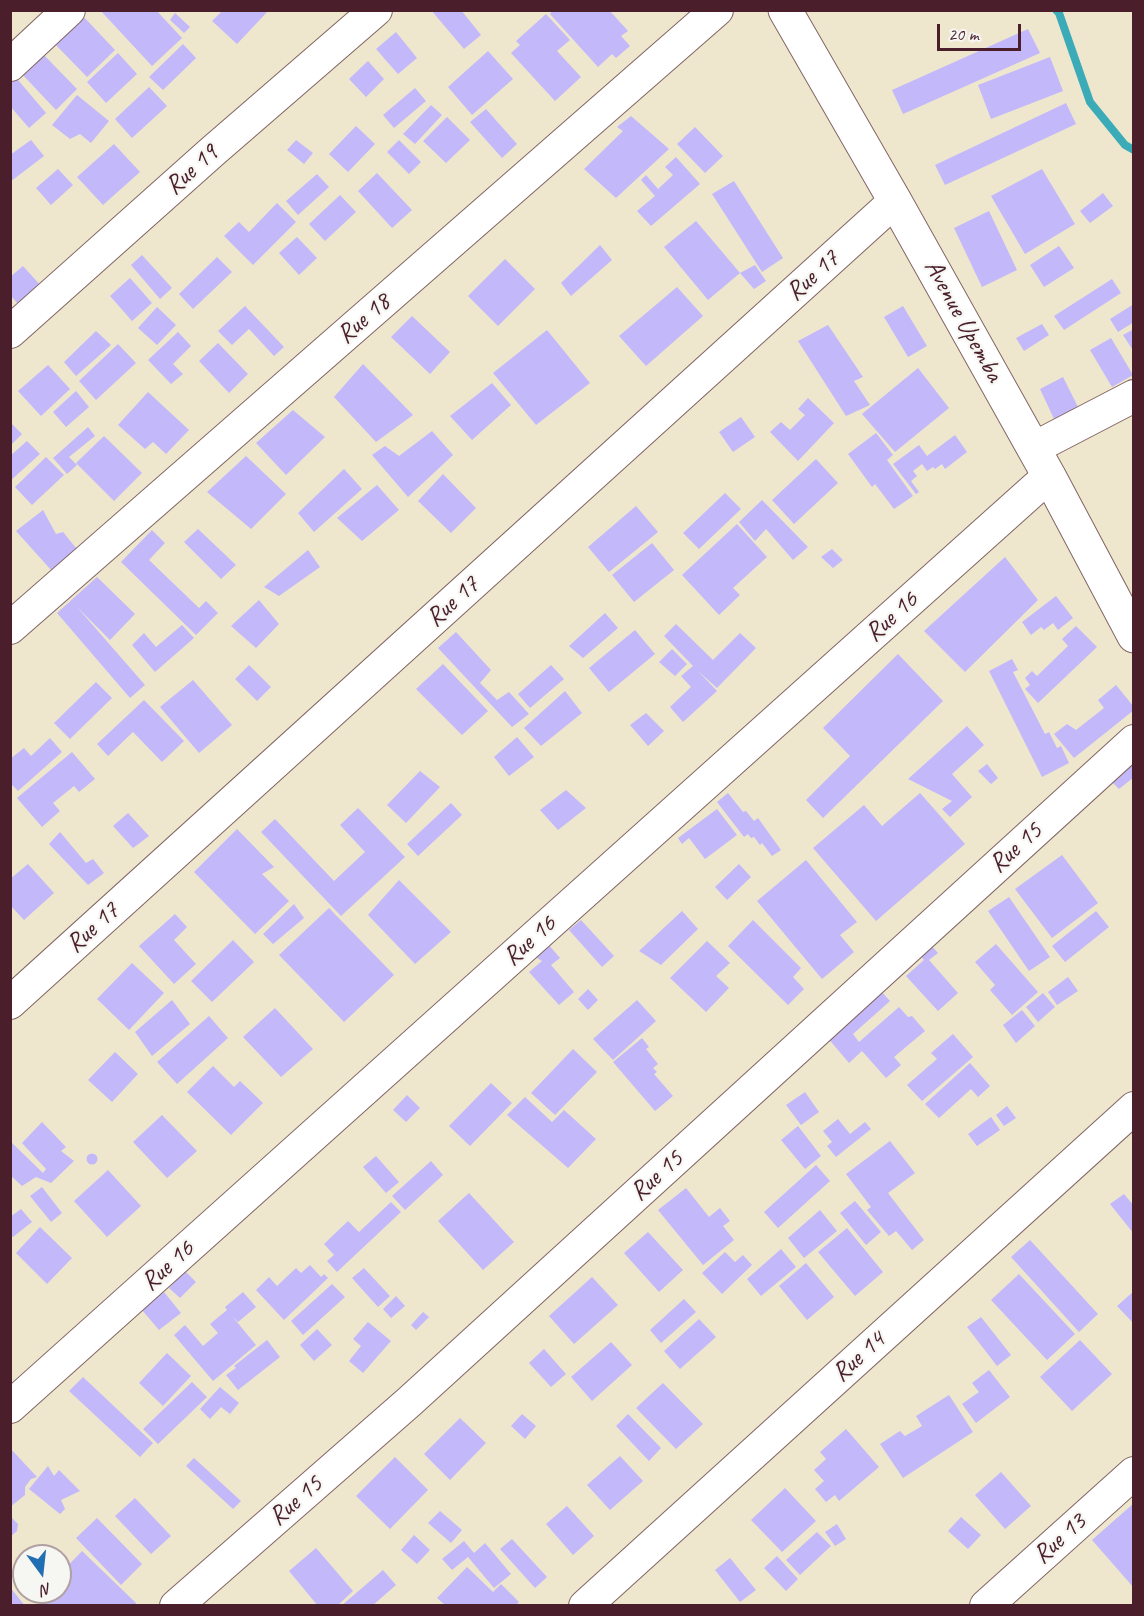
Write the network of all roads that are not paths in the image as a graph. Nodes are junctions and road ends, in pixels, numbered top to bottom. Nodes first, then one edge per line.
1 (69, 10) edge
2 (376, 10) edge
3 (717, 10) edge
4 (785, 10) edge
5 (10, 65) edge
6 (896, 201) junction
7 (10, 332) edge
8 (1134, 396) edge
9 (1041, 462) junction
10 (10, 628) edge
11 (1134, 636) edge
12 (1134, 741) edge
13 (10, 1003) edge
14 (1134, 1108) edge
15 (10, 1407) edge
16 (1134, 1473) edge
17 (176, 1605) edge
18 (585, 1605) edge
19 (986, 1605) edge

1 - 5 street
2 - 7 street, Rue 19
3 - 10 street, Rue 18
4 - 6 street, Avenue Upemba
6 - 9 street, Avenue Upemba
6 - 13 street, Rue 17
8 - 9 street, Rue 16
9 - 11 street, Avenue Upemba
9 - 15 street, Rue 16
12 - 17 street, Rue 15
14 - 18 street, Rue 14
16 - 19 street, Rue 13

